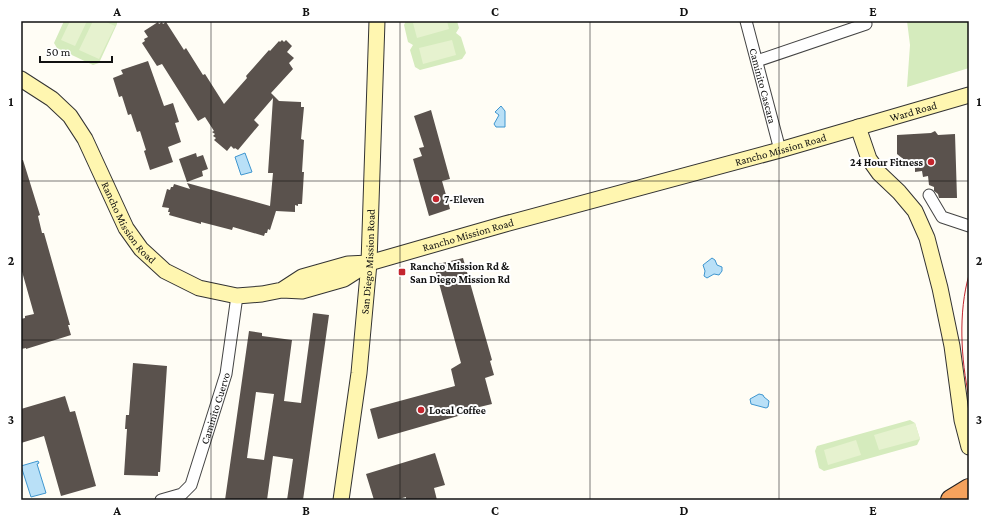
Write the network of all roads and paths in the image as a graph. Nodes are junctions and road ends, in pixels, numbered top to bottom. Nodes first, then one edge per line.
1 (377, 21) edge
2 (746, 21) edge
3 (866, 24) dead end
4 (757, 61) junction
5 (21, 79) edge
6 (969, 96) edge
7 (858, 127) junction
8 (780, 150) junction
9 (929, 195) dead end
10 (969, 226) edge
11 (370, 263) junction
12 (237, 296) junction
13 (969, 447) edge
14 (969, 489) edge
15 (161, 500) edge
16 (341, 500) edge
17 (951, 500) edge

1 - 11 main road, San Diego Mission Road
2 - 4 street, Caminito Cascara
3 - 4 street
4 - 8 street, Caminito Cascara
5 - 12 main road, Rancho Mission Road
6 - 7 main road, Ward Road
7 - 8 main road, Rancho Mission Road
7 - 13 main road
8 - 11 main road, Rancho Mission Road
9 - 10 street
11 - 12 main road, Rancho Mission Road
11 - 16 main road, San Diego Mission Road
12 - 15 street, Caminito Cuervo
14 - 17 highway

